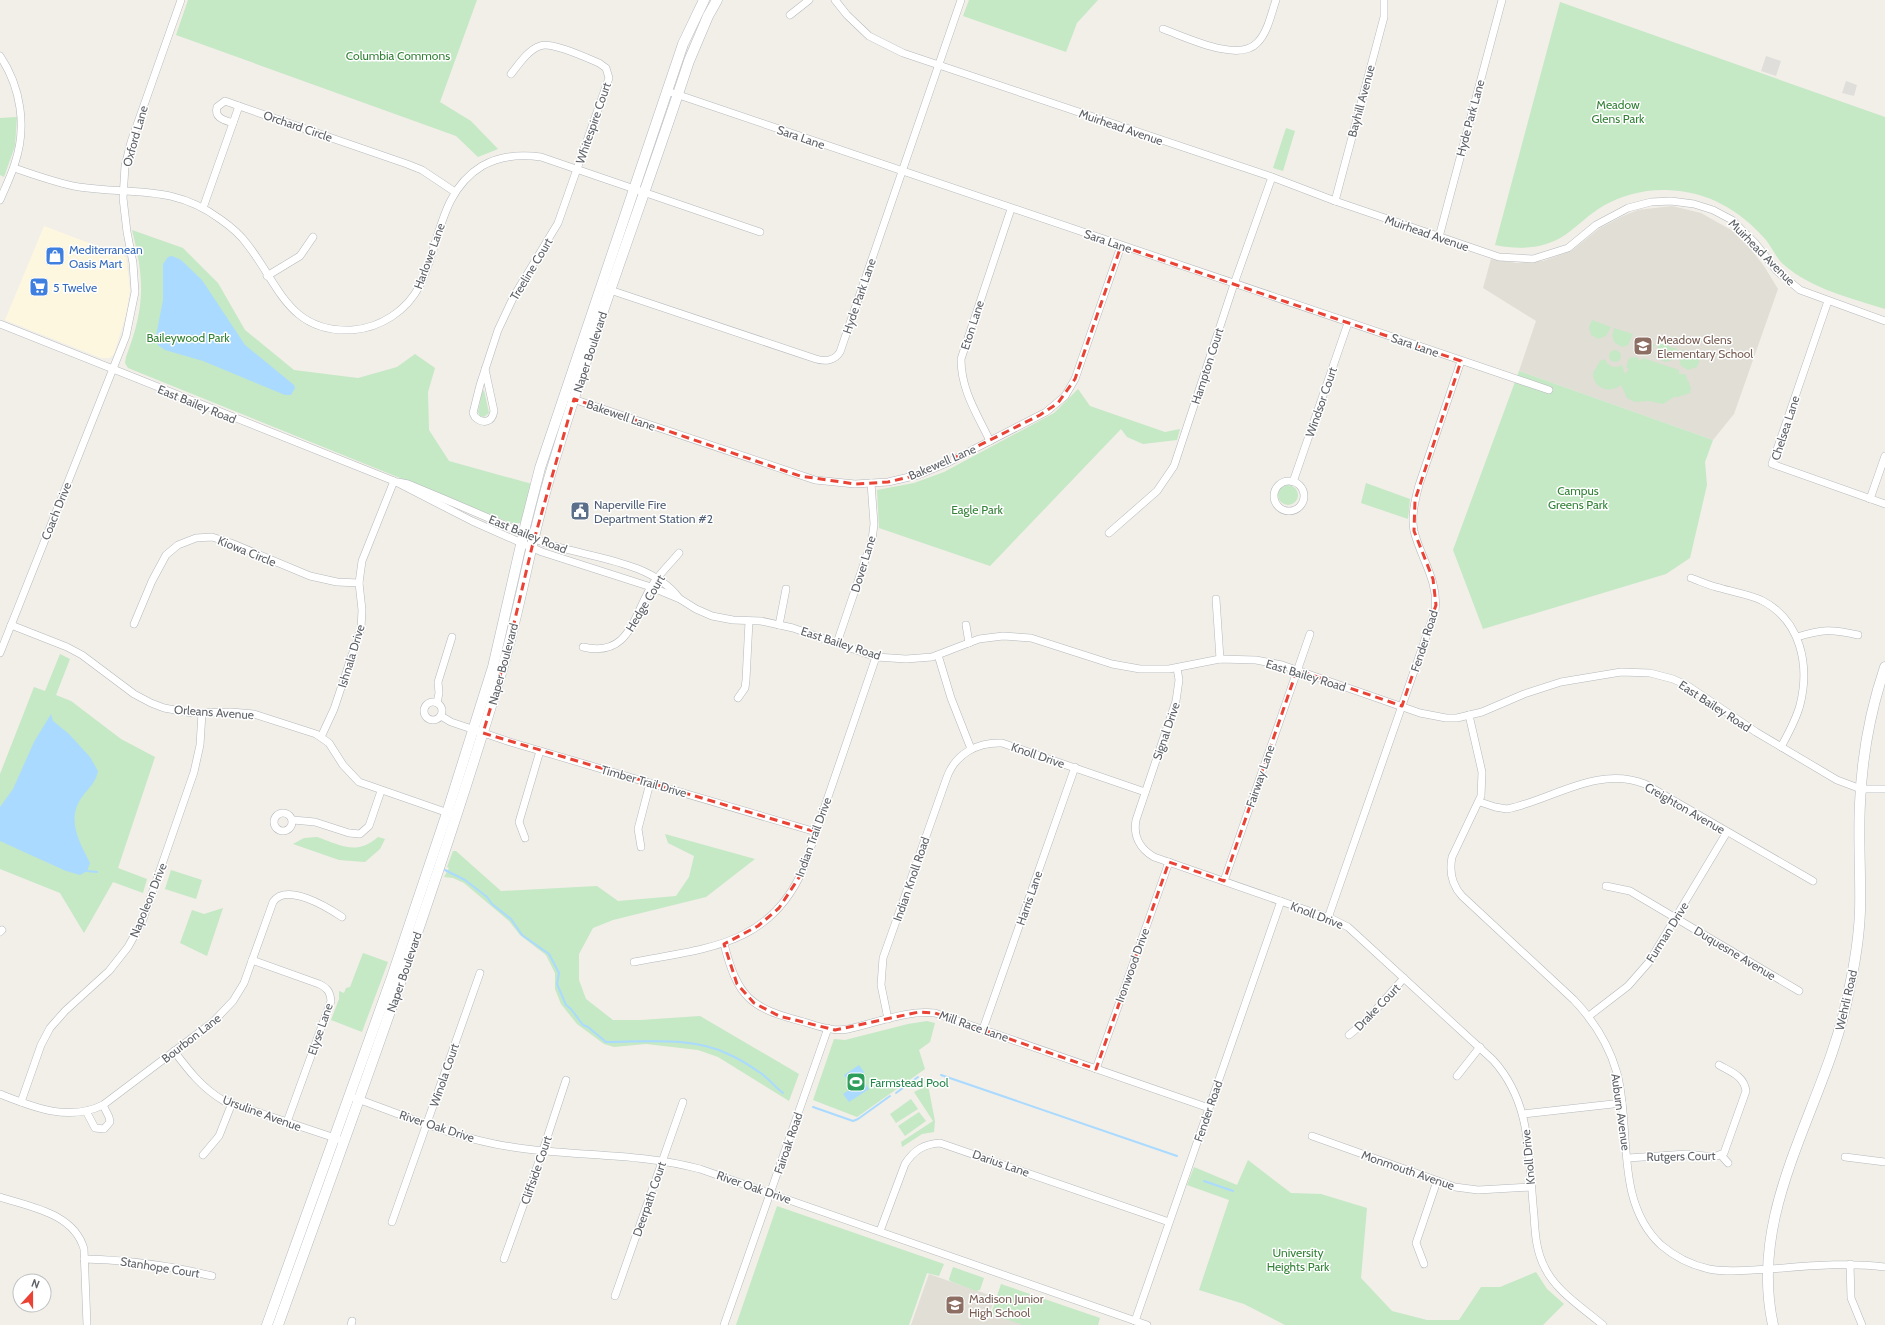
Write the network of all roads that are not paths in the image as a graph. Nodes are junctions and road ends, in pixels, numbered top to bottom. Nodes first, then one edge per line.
1 (181, 0) edge
2 (704, 0) edge
3 (717, 0) edge
4 (809, 0) edge
5 (835, 0) edge
6 (961, 0) edge
7 (1276, 0) edge
8 (1384, 0) edge
9 (1502, 0) edge
10 (790, 15) dead end
11 (1163, 29) dead end
12 (1250, 48) junction
13 (1254, 55) dead end
14 (0, 56) edge
15 (938, 65) junction
16 (511, 74) dead end
17 (667, 91) junction
18 (678, 95) junction
19 (239, 106) junction
20 (233, 123) junction
21 (14, 168) junction
22 (577, 169) junction
23 (902, 171) junction
24 (1272, 177) junction
25 (634, 189) junction
26 (123, 190) junction
27 (455, 192) junction
28 (644, 193) junction
29 (0, 200) edge
30 (1335, 201) junction
31 (204, 208) junction
32 (1011, 209) junction
33 (760, 232) dead end
34 (313, 237) dead end
35 (1439, 237) junction
36 (1121, 246) junction
37 (267, 276) junction
38 (1234, 284) junction
39 (606, 288) junction
40 (1828, 301) junction
41 (1885, 321) edge
42 (1348, 323) junction
43 (0, 324) edge
44 (1461, 361) junction
45 (485, 369) junction
46 (114, 370) junction
47 (1549, 390) dead end
48 (564, 396) junction
49 (574, 399) junction
50 (990, 441) junction
51 (1885, 456) edge
52 (394, 481) junction
53 (1294, 482) junction
54 (872, 483) junction
55 (1870, 498) junction
56 (1885, 504) edge
57 (1109, 533) dead end
58 (522, 538) junction
59 (533, 543) junction
60 (679, 553) dead end
61 (658, 578) junction
62 (1691, 578) dead end
63 (359, 583) junction
64 (651, 588) junction
65 (786, 589) dead end
66 (680, 599) junction
67 (1216, 599) dead end
68 (749, 620) junction
69 (134, 624) dead end
70 (780, 624) junction
71 (11, 625) junction
72 (966, 625) dead end
73 (1310, 634) dead end
74 (1858, 636) dead end
75 (452, 637) dead end
76 (1797, 637) junction
77 (838, 643) junction
78 (969, 643) junction
79 (583, 647) dead end
80 (0, 653) edge
81 (938, 655) junction
82 (876, 657) junction
83 (1220, 659) junction
84 (1885, 666) edge
85 (1177, 668) junction
86 (1297, 670) junction
87 (738, 698) dead end
88 (437, 703) junction
89 (1402, 706) junction
90 (202, 713) junction
91 (1469, 715) junction
92 (441, 716) junction
93 (478, 731) junction
94 (321, 737) junction
95 (1782, 748) junction
96 (971, 749) junction
97 (540, 751) junction
98 (1075, 767) junction
99 (650, 783) junction
100 (1861, 789) junction
101 (1885, 789) edge
102 (381, 791) junction
103 (1145, 792) junction
104 (1480, 802) junction
105 (451, 815) junction
106 (293, 820) dead end
107 (816, 832) junction
108 (1728, 832) junction
109 (525, 838) dead end
110 (641, 847) dead end
111 (1169, 862) junction
112 (1224, 881) junction
113 (1813, 881) dead end
114 (1606, 886) dead end
115 (1281, 901) junction
116 (342, 917) dead end
117 (1328, 918) junction
118 (1677, 918) junction
119 (724, 944) junction
120 (252, 960) junction
121 (634, 962) dead end
122 (480, 973) dead end
123 (1404, 978) junction
124 (1799, 991) dead end
125 (1589, 1016) junction
126 (888, 1019) junction
127 (828, 1028) junction
128 (983, 1029) junction
129 (1349, 1035) dead end
130 (1480, 1048) junction
131 (174, 1051) junction
132 (1719, 1065) dead end
133 (1096, 1069) junction
134 (1457, 1076) dead end
135 (566, 1080) dead end
136 (0, 1094) edge
137 (354, 1098) junction
138 (21, 1102) junction
139 (683, 1102) dead end
140 (232, 1103) junction
141 (1622, 1103) junction
142 (103, 1105) junction
143 (1208, 1108) junction
144 (86, 1111) junction
145 (1523, 1114) junction
146 (287, 1122) junction
147 (427, 1124) junction
148 (1312, 1136) dead end
149 (334, 1138) junction
150 (344, 1142) junction
151 (544, 1150) junction
152 (203, 1155) dead end
153 (1721, 1155) junction
154 (1845, 1157) dead end
155 (1628, 1158) junction
156 (663, 1160) junction
157 (1885, 1162) edge
158 (1728, 1163) dead end
159 (1437, 1181) junction
160 (1531, 1187) junction
161 (770, 1192) junction
162 (0, 1197) edge
163 (392, 1222) dead end
164 (1169, 1222) junction
165 (880, 1231) junction
166 (84, 1259) junction
167 (504, 1259) dead end
168 (1424, 1264) dead end
169 (1850, 1264) junction
170 (1885, 1267) edge
171 (1769, 1269) junction
172 (212, 1276) dead end
173 (615, 1296) dead end
174 (1135, 1321) junction
175 (1600, 1324) edge
176 (87, 1325) edge
177 (267, 1325) edge
178 (278, 1325) edge
179 (724, 1325) edge
180 (1147, 1325) edge
181 (1773, 1325) edge
182 (1862, 1325) edge

1 - 26 street, Oxford Lane
2 - 17 main road, Naper Boulevard
3 - 18 main road, Naper Boulevard
4 - 10 street
5 - 15 street, Muirhead Avenue
6 - 15 street, Hyde Park Lane
7 - 12 street
8 - 30 street, Bayhill Avenue
9 - 35 street, Hyde Park Lane
11 - 12 street
12 - 13 street
14 - 21 street
15 - 23 street, Hyde Park Lane
15 - 24 street, Muirhead Avenue
16 - 22 street, Whitespire Court
17 - 18 street, Sara Lane
17 - 25 main road, Naper Boulevard
18 - 23 street, Sara Lane
18 - 28 main road, Naper Boulevard
19 - 20 street
19 - 20 street, Orchard Circle
19 - 27 street, Orchard Circle
20 - 31 street
21 - 26 street, Harlowe Lane
21 - 29 street
22 - 25 street, Harlowe Lane
22 - 27 street, Harlowe Lane
22 - 45 street, Treeline Court
23 - 32 street, Sara Lane
23 - 39 street, Hyde Park Lane
24 - 30 street, Muirhead Avenue
24 - 38 street, Hampton Court
25 - 28 street, Harlowe Lane
25 - 39 main road, Naper Boulevard
26 - 31 street, Harlowe Lane
26 - 46 street, Oxford Lane
27 - 37 street, Harlowe Lane
28 - 33 street, Harlowe Lane
28 - 39 main road, Naper Boulevard
30 - 35 street, Muirhead Avenue
31 - 37 street, Harlowe Lane
32 - 36 street, Sara Lane
32 - 50 street, Eton Lane
34 - 37 street
35 - 40 street, Muirhead Avenue
36 - 38 street, Sara Lane
36 - 50 street, Bakewell Lane
38 - 42 street, Sara Lane
38 - 57 street, Hampton Court
39 - 48 main road, Naper Boulevard
39 - 49 main road, Naper Boulevard
40 - 41 street, Muirhead Avenue
40 - 55 street, Chelsea Lane
42 - 44 street, Sara Lane
42 - 53 street, Windsor Court
43 - 46 street, East Bailey Road
44 - 47 street, Sara Lane
44 - 89 street, Fender Road
45 - 45 street, Treeline Court
46 - 52 street, East Bailey Road
46 - 71 street, Coach Drive
48 - 49 street, Bakewell Lane
48 - 58 main road, Naper Boulevard
49 - 54 street, Bakewell Lane
49 - 59 main road, Naper Boulevard
50 - 54 street, Bakewell Lane
51 - 55 street
52 - 58 street, East Bailey Road
52 - 63 street, Ishnala Drive
53 - 53 street
54 - 77 street, Dover Lane
55 - 56 street, Chelsea Lane
58 - 59 street, East Bailey Road
58 - 93 main road, Naper Boulevard
59 - 61 street, East Bailey Road
59 - 64 street, East Bailey Road
59 - 93 main road, Naper Boulevard
60 - 61 street, Hedge Court
61 - 64 street, Hedge Court
61 - 66 street, East Bailey Road
62 - 76 street
63 - 69 street, Kiowa Circle
63 - 94 street, Ishnala Drive
64 - 66 street, East Bailey Road
64 - 79 street, Hedge Court
65 - 70 street
66 - 68 street, East Bailey Road
67 - 83 street
68 - 70 street, East Bailey Road
68 - 87 street
70 - 77 street, East Bailey Road
71 - 80 street, Coach Drive
71 - 90 street, Orleans Avenue
72 - 78 street
73 - 86 street, Fairway Lane
74 - 76 street
75 - 88 street
76 - 95 street
77 - 82 street, East Bailey Road
78 - 81 street, East Bailey Road
78 - 85 street, East Bailey Road
81 - 82 street, East Bailey Road
81 - 96 street
82 - 107 street, Indian Trail Drive
83 - 85 street, East Bailey Road
83 - 86 street, East Bailey Road
84 - 100 main road, Wehrli Road
85 - 103 street, Signal Drive
86 - 89 street, East Bailey Road
86 - 112 street, Fairway Lane
88 - 92 street
88 - 92 street
89 - 91 street, East Bailey Road
89 - 117 street, Fender Road
90 - 94 street, Orleans Avenue
90 - 138 street, Napoleon Drive
91 - 95 street, East Bailey Road
91 - 104 street, Auburn Avenue
92 - 93 street, Timber Trail Drive
93 - 97 street, Timber Trail Drive
93 - 105 main road, Naper Boulevard
94 - 102 street, Orleans Avenue
95 - 100 street, East Bailey Road
96 - 98 street, Knoll Drive
96 - 126 street, Indian Knoll Road
97 - 99 street, Timber Trail Drive
97 - 109 street
98 - 103 street, Knoll Drive
98 - 128 street, Harris Lane
99 - 107 street, Timber Trail Drive
99 - 110 street
100 - 101 street, East Bailey Road
100 - 171 main road, Wehrli Road
102 - 105 street, Orleans Avenue
102 - 106 street
103 - 111 street, Knoll Drive
104 - 108 street, Creighton Avenue
104 - 125 street, Auburn Avenue
105 - 137 main road, Naper Boulevard
107 - 119 street, Indian Trail Drive
108 - 113 street, Creighton Avenue
108 - 118 street, Furman Drive
111 - 112 street, Knoll Drive
111 - 133 street, Ironwood Drive
112 - 115 street, Knoll Drive
114 - 118 street, Duquesne Avenue
115 - 117 street, Knoll Drive
115 - 143 street, Fender Road
116 - 120 street, Bourbon Lane
117 - 123 street, Knoll Drive
118 - 124 street, Duquesne Avenue
118 - 125 street, Furman Drive
119 - 121 street, Indian Trail Drive
119 - 127 street, Mill Race Lane
120 - 131 street, Bourbon Lane
120 - 146 street, Elyse Lane
122 - 147 street, Winola Court
123 - 129 street, Drake Court
123 - 130 street, Knoll Drive
125 - 141 street, Auburn Avenue
126 - 127 street, Mill Race Lane
126 - 128 street, Mill Race Lane
127 - 161 street, Fairoak Road
128 - 133 street, Mill Race Lane
130 - 134 street
130 - 145 street, Knoll Drive
131 - 140 street, Ursuline Avenue
131 - 142 street, Bourbon Lane
132 - 153 street, Rutgers Court
133 - 143 street, Mill Race Lane
135 - 151 street, Cliffside Court
136 - 138 street, Bourbon Lane
137 - 147 street, River Oak Drive
137 - 149 main road, Naper Boulevard
137 - 150 main road, Naper Boulevard
138 - 144 street, Bourbon Lane
139 - 156 street, Deerpath Court
140 - 146 street, Ursuline Avenue
140 - 152 street
141 - 145 street
141 - 155 street, Auburn Avenue
142 - 144 street, Bourbon Lane
142 - 144 street
143 - 164 street, Fender Road
145 - 160 street, Knoll Drive
146 - 149 street, Ursuline Avenue
147 - 151 street, River Oak Drive
147 - 163 street, Winola Court
148 - 159 street, Monmouth Avenue
149 - 150 street, Ursuline Avenue
149 - 177 main road, Naper Boulevard
150 - 178 main road, Naper Boulevard
151 - 156 street, River Oak Drive
151 - 167 street, Cliffside Court
153 - 155 street, Rutgers Court
153 - 158 street
154 - 157 street
155 - 171 street, Auburn Avenue
156 - 161 street, River Oak Drive
156 - 173 street, Deerpath Court
159 - 160 street, Monmouth Avenue
159 - 168 street
160 - 175 street, Knoll Drive
161 - 165 street, River Oak Drive
161 - 179 street, Fairoak Road
162 - 166 street
164 - 165 street, Darius Lane
164 - 174 street, Fender Road
165 - 174 street, River Oak Drive
166 - 172 street, Stanhope Court
166 - 176 street
169 - 170 street, Auburn Avenue
169 - 171 street, Auburn Avenue
169 - 182 street
171 - 181 main road, Wehrli Road
174 - 180 street, River Oak Drive

